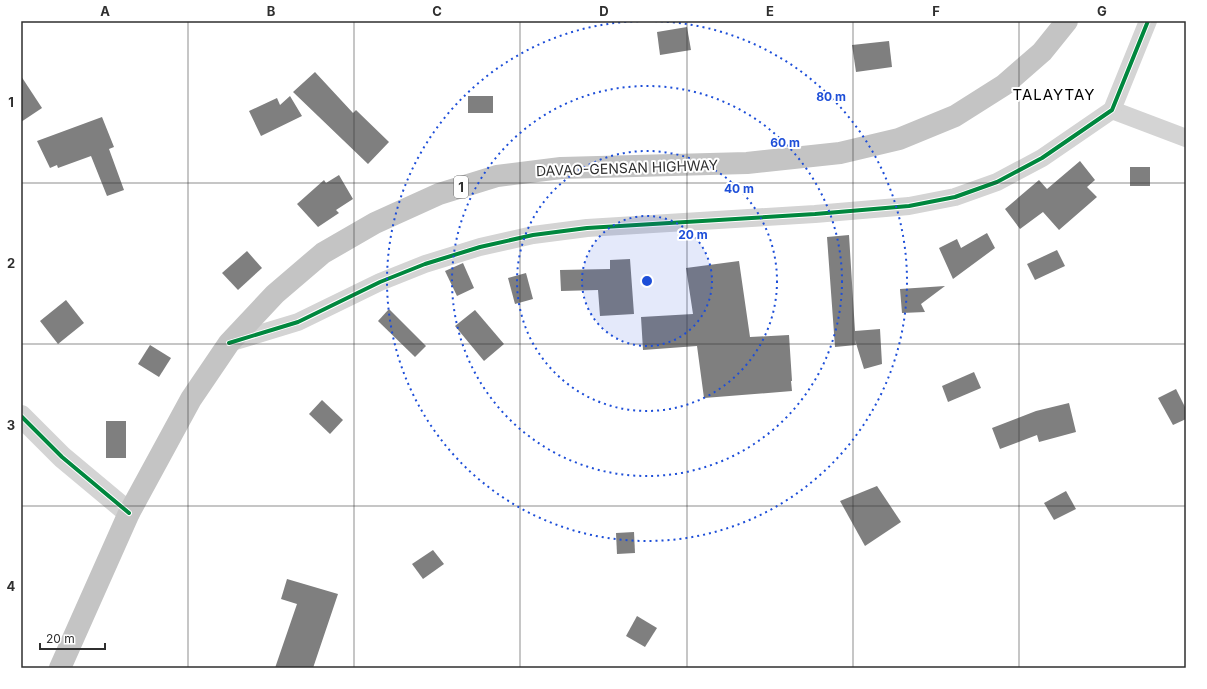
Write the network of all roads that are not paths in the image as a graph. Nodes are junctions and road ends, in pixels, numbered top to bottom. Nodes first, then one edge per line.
1 (1067, 21) edge
2 (1148, 21) edge
3 (1112, 110) junction
4 (1186, 138) edge
5 (229, 343) junction
6 (21, 416) edge
7 (129, 513) junction
8 (60, 668) edge

1 - 5 highway, DAVAO-GENSAN HIGHWAY / 1
2 - 3 street
3 - 4 street
3 - 5 street
5 - 7 highway, DAVAO-GENSAN HIGHWAY / 1
6 - 7 street
7 - 8 highway, DAVAO-GENSAN HIGHWAY / 1

